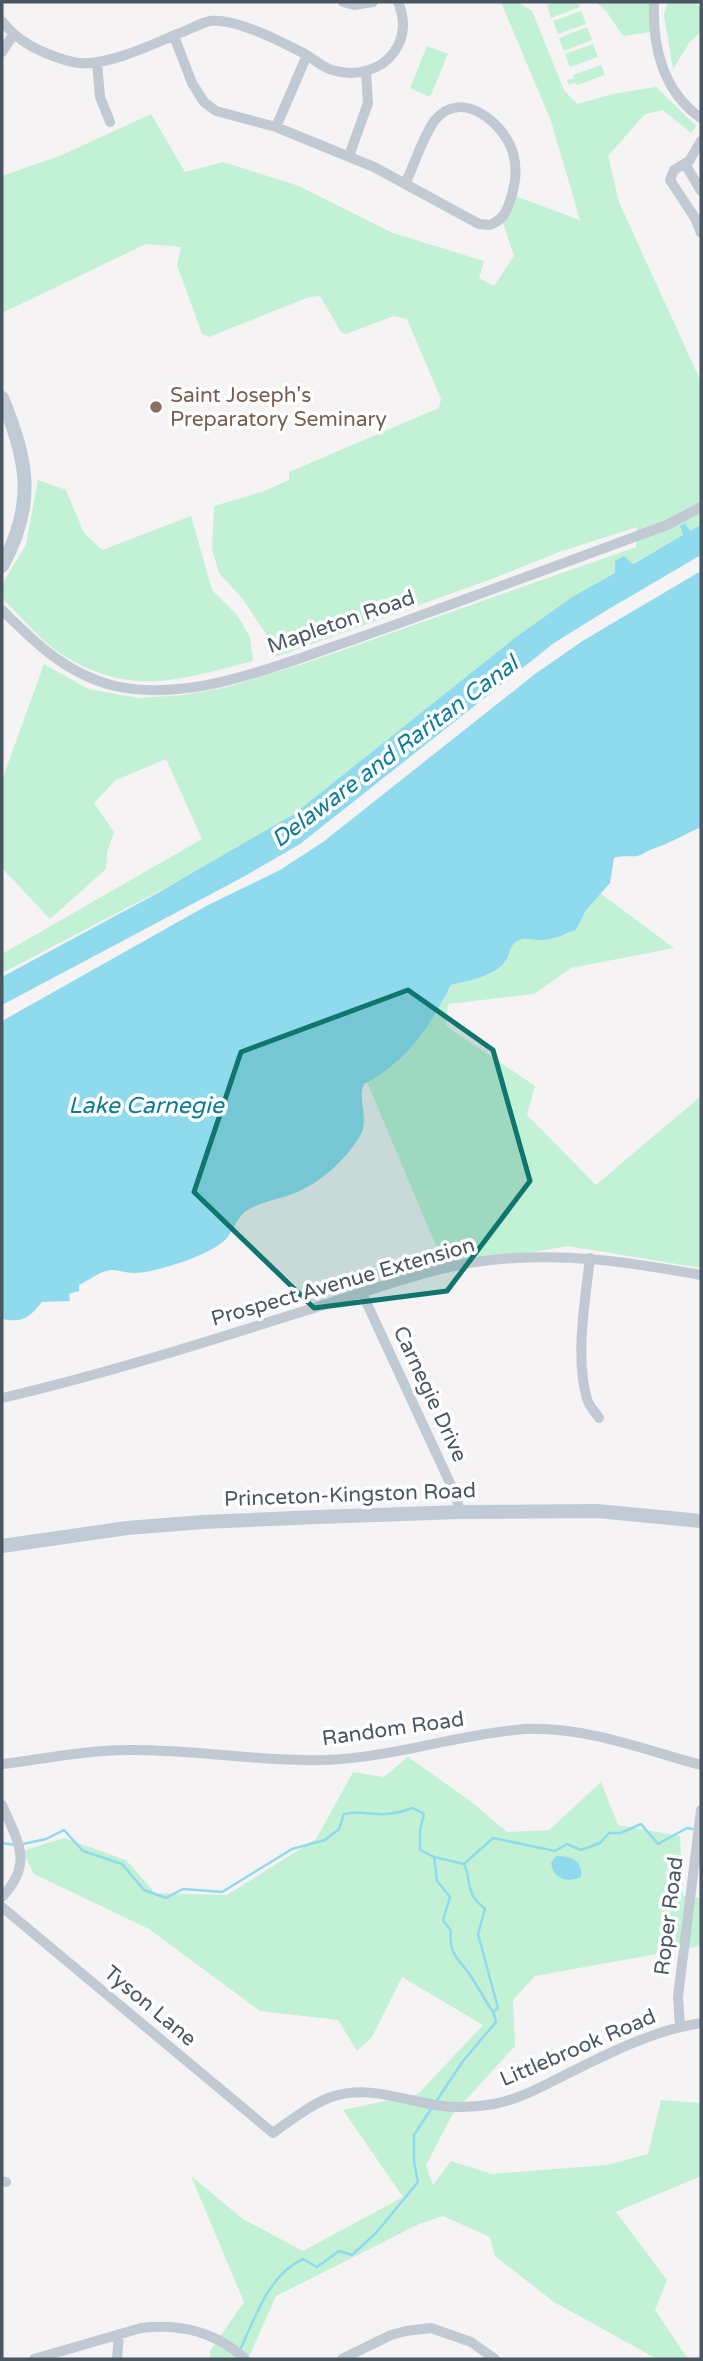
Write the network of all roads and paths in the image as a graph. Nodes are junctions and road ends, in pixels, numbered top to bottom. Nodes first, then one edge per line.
1 (342, 2) edge
2 (373, 2) edge
3 (398, 2) edge
4 (654, 2) edge
5 (2, 21) edge
6 (13, 35) junction
7 (174, 36) junction
8 (2, 52) edge
9 (306, 55) junction
10 (97, 62) junction
11 (366, 72) junction
12 (701, 118) edge
13 (110, 122) dead end
14 (276, 127) junction
15 (701, 141) edge
16 (349, 156) junction
17 (685, 164) junction
18 (405, 184) junction
19 (701, 191) edge
20 (701, 233) edge
21 (2, 398) edge
22 (701, 507) edge
23 (2, 566) edge
24 (2, 610) edge
25 (590, 1258) junction
26 (701, 1275) edge
27 (362, 1293) junction
28 (2, 1398) edge
29 (599, 1418) dead end
30 (460, 1512) junction
31 (701, 1521) edge
32 (2, 1546) edge
33 (2, 1764) edge
34 (701, 1765) edge
35 (2, 1805) edge
36 (701, 1810) edge
37 (2, 1897) edge
38 (2, 1907) edge
39 (701, 2023) edge
40 (680, 2026) junction
41 (273, 2133) joint
42 (119, 2334) junction
43 (34, 2359) edge
44 (117, 2359) edge
45 (245, 2359) edge
46 (342, 2359) edge
47 (495, 2359) edge

1 - 2 street
3 - 11 street
4 - 12 street
5 - 6 street
6 - 8 street
6 - 10 street
7 - 9 street
7 - 10 street
7 - 14 street
9 - 11 street
9 - 14 street
10 - 13 street
11 - 16 street
14 - 16 street
15 - 17 street
16 - 18 street
17 - 19 street
17 - 20 street
18 - 18 street
21 - 23 main road
22 - 24 street, Mapleton Road
25 - 26 street, Prospect Avenue Extension
25 - 27 street, Prospect Avenue Extension
25 - 29 street
27 - 28 street, Prospect Avenue Extension
27 - 30 street, Carnegie Drive
30 - 31 main road, Princeton-Kingston Road
30 - 32 main road, Princeton-Kingston Road
33 - 34 street, Random Road
35 - 37 street
36 - 40 street, Roper Road
38 - 41 street, Tyson Lane
39 - 40 street, Littlebrook Road
40 - 41 street, Littlebrook Road
42 - 43 street
42 - 44 street
42 - 45 street
46 - 47 street

